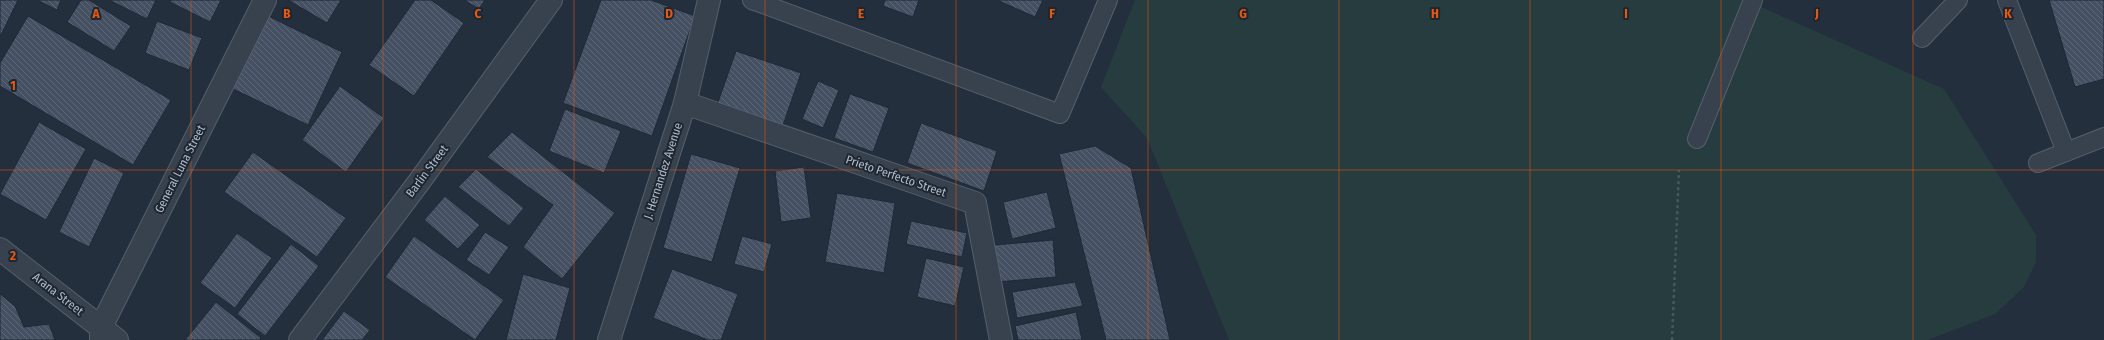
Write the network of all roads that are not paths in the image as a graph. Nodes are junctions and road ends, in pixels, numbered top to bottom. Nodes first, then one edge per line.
1 (265, 0) edge
2 (551, 0) edge
3 (709, 0) edge
4 (752, 0) edge
5 (1108, 0) edge
6 (1753, 0) edge
7 (1958, 0) edge
8 (2008, 0) edge
9 (1922, 38) dead end
10 (685, 103) junction
11 (2104, 137) edge
12 (1697, 139) dead end
13 (2066, 152) junction
14 (2038, 163) dead end
15 (0, 249) edge
16 (106, 336) edge
17 (300, 340) edge
18 (608, 340) edge
19 (1001, 340) edge

1 - 16 street, General Luna Street
2 - 17 street, Barlin Street
3 - 10 street, J. Hernandez Avenue
4 - 5 lane
6 - 12 lane
7 - 9 lane
8 - 13 lane
10 - 18 street, J. Hernandez Avenue
10 - 19 street, Prieto Perfecto Street
11 - 13 lane
13 - 14 lane
15 - 16 street, Arana Street

